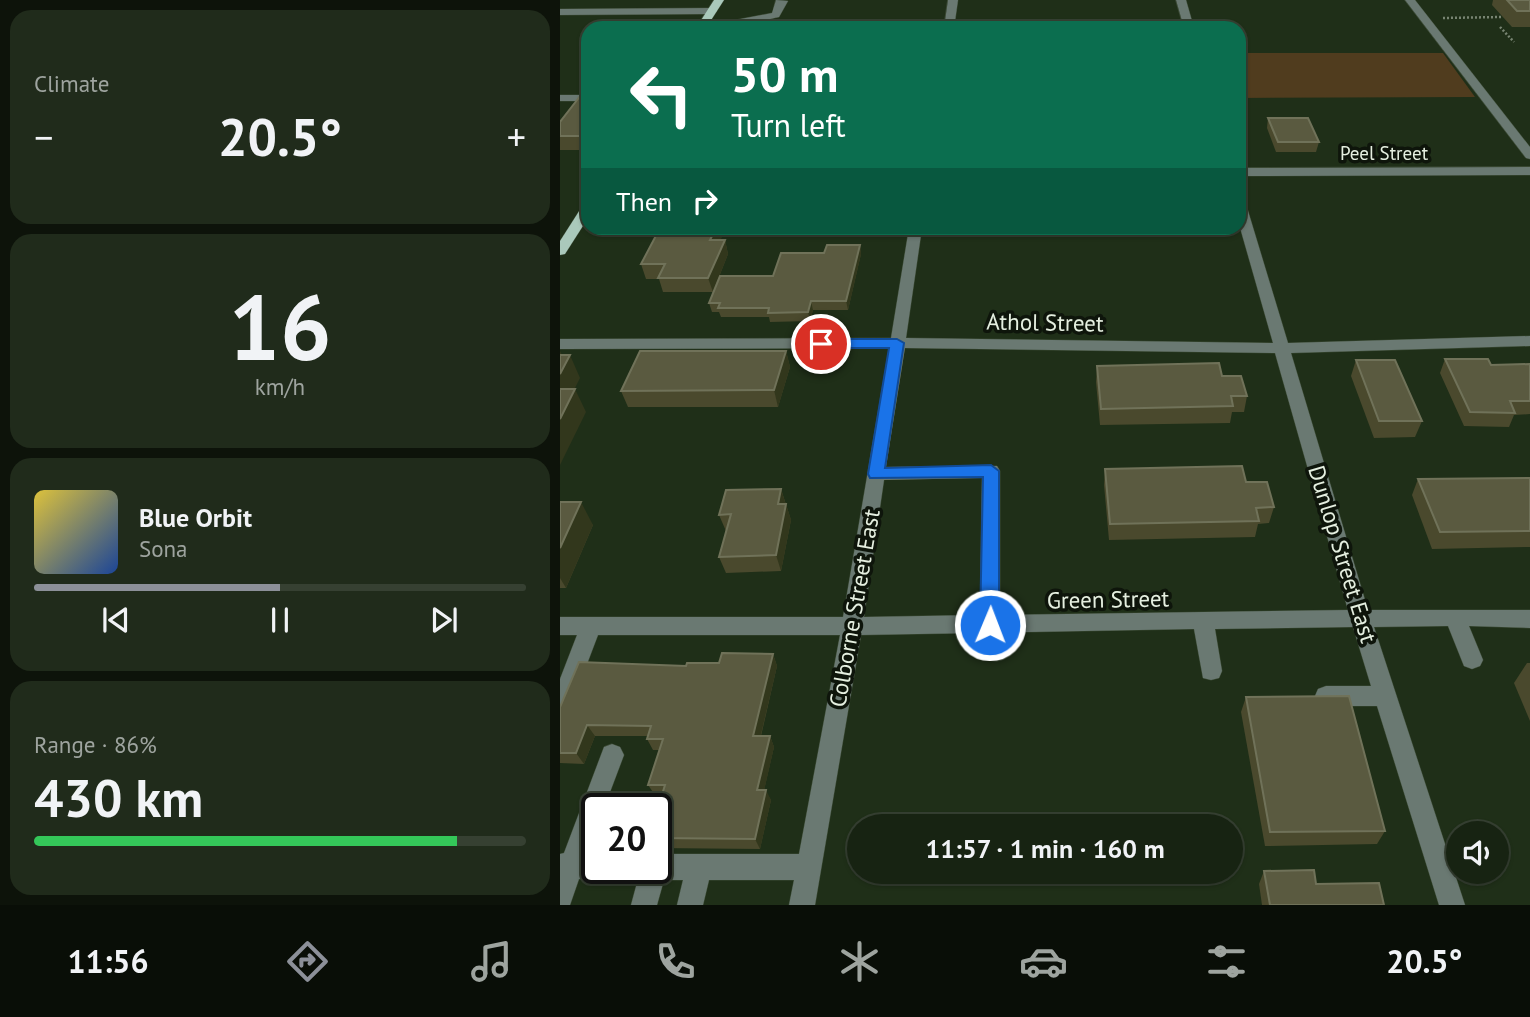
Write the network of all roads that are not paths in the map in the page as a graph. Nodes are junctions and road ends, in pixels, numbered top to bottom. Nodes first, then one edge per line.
1 (719, 0) edge
2 (781, 0) edge
3 (953, 0) edge
4 (1181, 0) edge
5 (1410, 0) edge
6 (712, 11) junction
7 (560, 12) edge
8 (705, 21) edge
9 (747, 21) edge
10 (950, 21) edge
11 (1187, 21) edge
12 (560, 98) edge
13 (581, 98) edge
14 (1530, 155) edge
15 (1530, 171) edge
16 (1246, 172) edge
17 (581, 219) edge
18 (1246, 226) edge
19 (915, 235) edge
20 (560, 251) edge
21 (1530, 341) edge
22 (897, 343) junction
23 (560, 344) edge
24 (1281, 348) junction
25 (876, 474) junction
26 (1455, 617) junction
27 (1530, 619) edge
28 (1361, 620) junction
29 (1203, 622) junction
30 (990, 625) junction
31 (560, 626) edge
32 (591, 626) junction
33 (852, 626) junction
34 (1472, 660) dead end
35 (1211, 671) dead end
36 (1326, 696) edge
37 (1387, 696) junction
38 (560, 707) edge
39 (612, 755) dead end
40 (566, 866) edge
41 (672, 867) edge
42 (699, 867) junction
43 (808, 867) junction
44 (650, 884) edge
45 (560, 897) edge
46 (644, 905) edge
47 (690, 905) edge
48 (802, 905) edge
49 (1452, 905) edge

1 - 6 main road
2 - 9 street
3 - 10 street
4 - 11 street
5 - 14 street
6 - 7 street
6 - 8 main road
12 - 13 street
15 - 16 street, Peel Street
17 - 20 main road
18 - 24 street, Dunlop Street East
19 - 22 street, Colborne Street East
21 - 24 street, Athol Street
22 - 23 street, Athol Street
22 - 24 street, Athol Street
22 - 25 street, Colborne Street East
24 - 28 street, Dunlop Street East
25 - 30 street
25 - 33 street, Colborne Street East
26 - 27 street, Green Street
26 - 28 street, Green Street
26 - 34 street
28 - 29 street, Green Street
28 - 37 street, Dunlop Street East
29 - 30 street, Green Street
29 - 35 street
30 - 33 street, Green Street
31 - 32 street, Green Street
32 - 33 street, Green Street
32 - 38 street
33 - 43 street, Colborne Street East
36 - 37 street
37 - 49 street, Dunlop Street East
39 - 40 street
40 - 45 street
41 - 42 street
42 - 43 street
42 - 47 street
43 - 48 street, Colborne Street East
44 - 46 street

